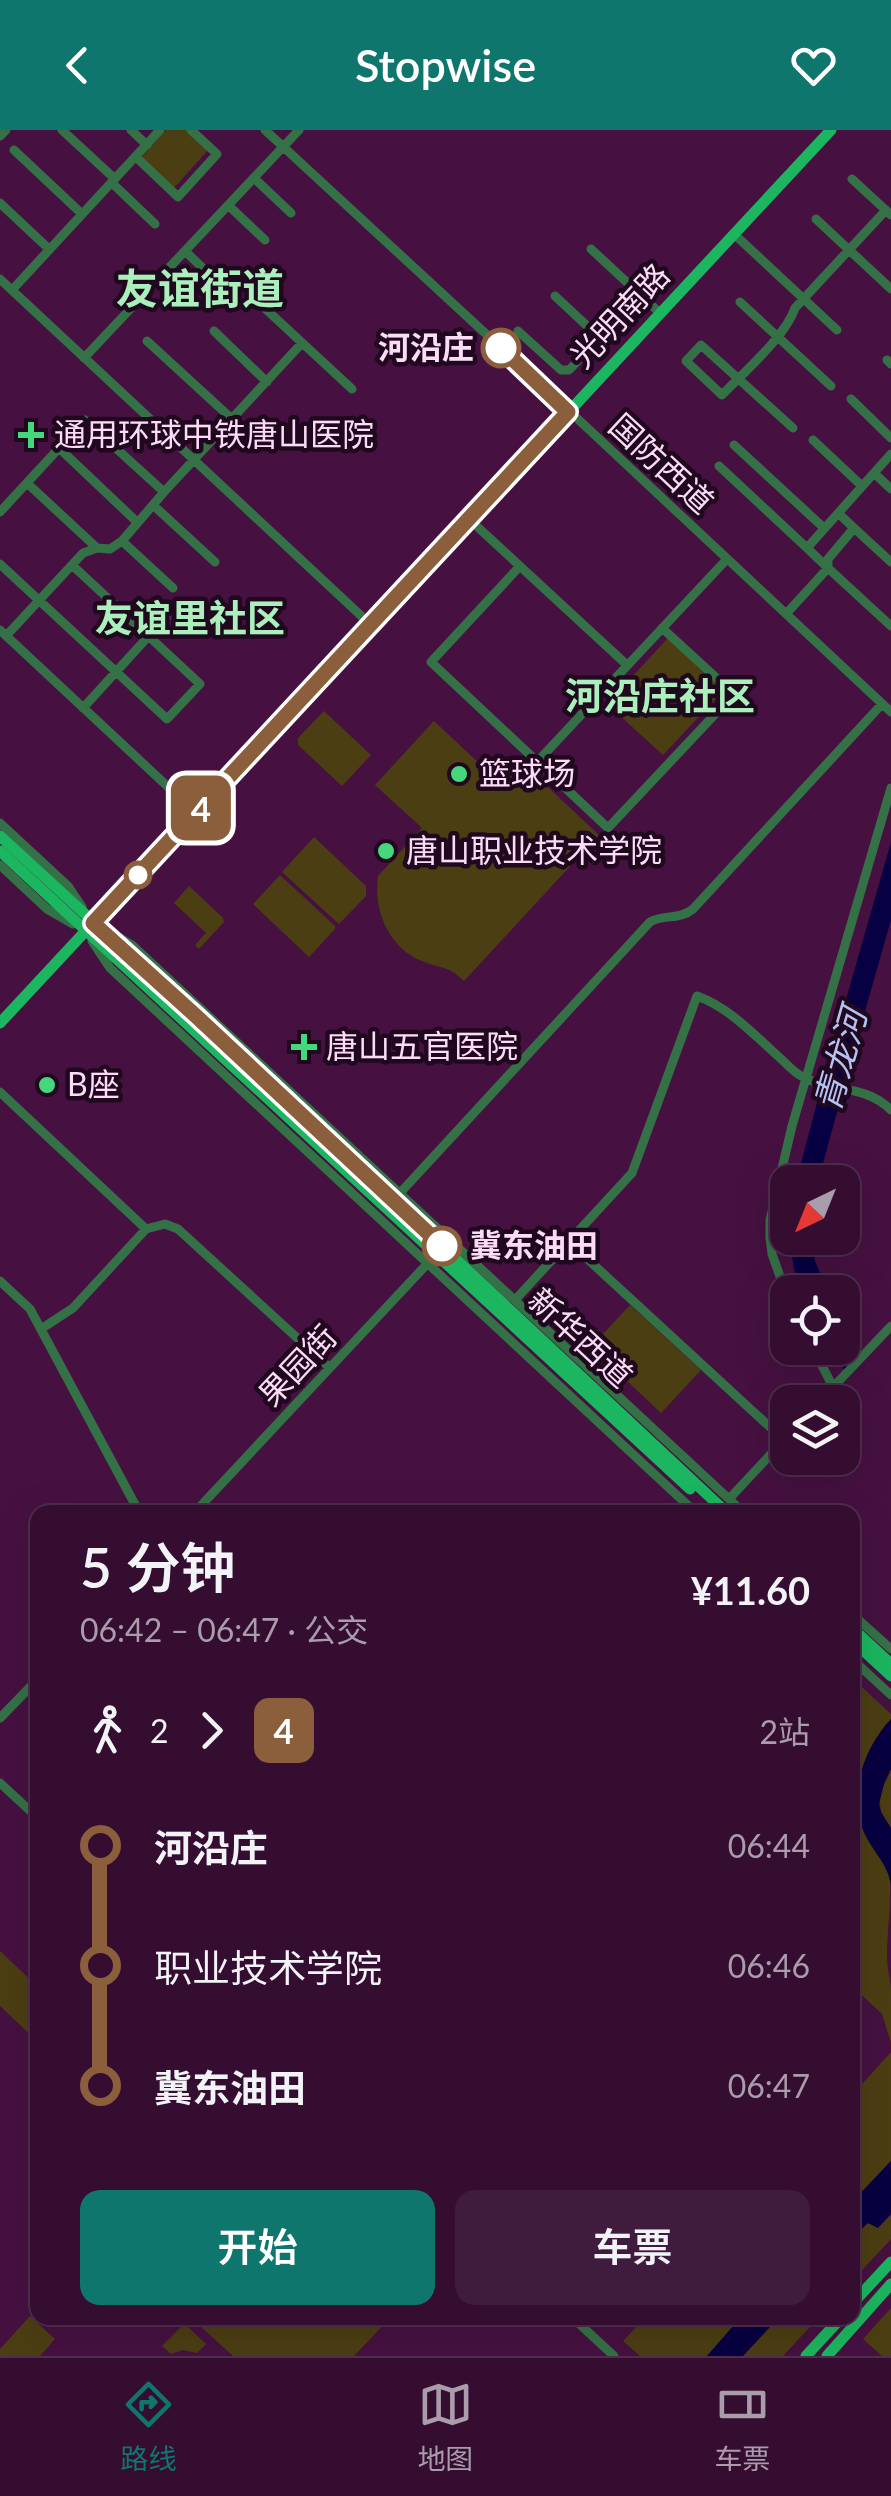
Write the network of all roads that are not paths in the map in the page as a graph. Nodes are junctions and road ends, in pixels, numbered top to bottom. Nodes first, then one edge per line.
1 (6, 130) edge
2 (62, 130) edge
3 (130, 130) edge
4 (160, 130) edge
5 (191, 130) edge
6 (265, 130) edge
7 (299, 130) edge
8 (831, 130) edge
9 (0, 136) edge
10 (146, 145) junction
11 (283, 147) junction
12 (14, 150) dead end
13 (136, 157) junction
14 (254, 178) junction
15 (852, 179) dead end
16 (113, 181) junction
17 (0, 204) edge
18 (228, 205) junction
19 (291, 213) dead end
20 (888, 213) edge
21 (82, 214) junction
22 (816, 218) dead end
23 (155, 224) dead end
24 (734, 234) junction
25 (265, 240) dead end
26 (49, 249) junction
27 (592, 249) dead end
28 (849, 250) junction
29 (185, 251) junction
30 (0, 279) edge
31 (12, 290) junction
32 (891, 290) edge
33 (641, 295) junction
34 (555, 296) dead end
35 (233, 297) dead end
36 (804, 299) junction
37 (256, 300) dead end
38 (740, 302) dead end
39 (660, 314) junction
40 (837, 330) dead end
41 (214, 331) dead end
42 (518, 332) dead end
43 (777, 336) junction
44 (600, 338) junction
45 (146, 340) dead end
46 (302, 343) junction
47 (84, 358) junction
48 (737, 379) junction
49 (267, 382) junction
50 (831, 386) dead end
51 (352, 390) dead end
52 (850, 400) dead end
53 (568, 412) junction
54 (232, 420) junction
55 (793, 428) dead end
56 (891, 438) edge
57 (813, 440) dead end
58 (734, 444) dead end
59 (59, 448) junction
60 (891, 454) edge
61 (194, 460) junction
62 (720, 466) dead end
63 (874, 473) junction
64 (27, 483) junction
65 (862, 486) junction
66 (891, 489) edge
67 (164, 492) junction
68 (153, 505) junction
69 (0, 512) edge
70 (838, 513) junction
71 (469, 519) junction
72 (137, 522) junction
73 (824, 528) junction
74 (854, 528) junction
75 (122, 541) junction
76 (97, 548) junction
77 (807, 548) junction
78 (727, 559) junction
79 (215, 562) dead end
80 (891, 562) edge
81 (0, 564) edge
82 (72, 565) junction
83 (520, 566) junction
84 (828, 568) junction
85 (173, 588) dead end
86 (39, 600) junction
87 (786, 614) junction
88 (166, 618) dead end
89 (371, 624) junction
90 (891, 626) edge
91 (662, 628) junction
92 (3, 633) edge
93 (149, 636) junction
94 (628, 665) junction
95 (116, 672) junction
96 (882, 704) junction
97 (83, 708) junction
98 (891, 712) edge
99 (537, 762) junction
100 (891, 788) edge
101 (196, 813) junction
102 (0, 823) edge
103 (0, 836) edge
104 (0, 851) edge
105 (0, 865) edge
106 (90, 927) junction
107 (0, 1023) edge
108 (812, 1081) junction
109 (0, 1092) edge
110 (891, 1110) edge
111 (400, 1194) junction
112 (146, 1229) junction
113 (569, 1242) junction
114 (438, 1254) junction
115 (428, 1264) junction
116 (779, 1275) edge
117 (0, 1281) edge
118 (515, 1300) junction
119 (891, 1326) edge
120 (41, 1329) junction
121 (824, 1365) edge
122 (330, 1368) junction
123 (837, 1384) joint
124 (770, 1424) edge
125 (770, 1457) edge
126 (135, 1505) edge
127 (202, 1505) edge
128 (687, 1505) edge
129 (707, 1505) edge
130 (727, 1505) edge
131 (727, 1505) edge
132 (729, 1505) edge
133 (860, 1621) edge
134 (860, 1633) edge
135 (875, 1634) junction
136 (860, 1638) edge
137 (860, 1640) edge
138 (891, 1650) edge
139 (891, 1664) edge
140 (860, 1666) edge
141 (891, 1676) edge
142 (30, 1687) edge
143 (891, 1695) edge
144 (0, 1718) edge
145 (0, 1783) edge
146 (30, 1811) edge
147 (891, 2262) edge
148 (891, 2284) edge
149 (860, 2295) edge
150 (860, 2319) edge
151 (581, 2325) edge
152 (835, 2325) edge
153 (855, 2325) edge
154 (614, 2356) edge
155 (806, 2356) edge
156 (827, 2356) edge

1 - 9 street
2 - 16 street
3 - 10 street
4 - 10 street
5 - 13 street
6 - 11 street, 国防西道
7 - 11 street
8 - 24 main road, 光明南路
10 - 13 street
11 - 14 street
11 - 53 street, 国防西道
12 - 21 street
13 - 16 street
14 - 18 street
14 - 19 street
15 - 20 street
16 - 21 street
16 - 23 street
17 - 26 street
18 - 25 street
18 - 29 street
20 - 28 street
21 - 26 street
22 - 28 street
24 - 36 street
24 - 39 main road, 光明南路
26 - 31 street
27 - 33 street
28 - 32 street
28 - 36 street
29 - 35 street
29 - 47 street
30 - 31 street
31 - 47 street
33 - 39 street
33 - 44 street
34 - 44 street
36 - 40 street
36 - 43 street
37 - 46 street
38 - 43 street
39 - 53 main road, 光明南路
41 - 49 street
42 - 44 street
43 - 48 street
43 - 50 street
45 - 54 street
46 - 49 street
46 - 51 street
47 - 61 street
48 - 48 street
48 - 55 street
49 - 54 street
52 - 56 street
53 - 71 main road, 光明南路
53 - 78 street, 国防西道
54 - 61 street
57 - 65 street
58 - 73 street
59 - 64 street
59 - 67 street
59 - 72 street
60 - 63 street
61 - 67 street
61 - 89 street
62 - 77 street
63 - 65 street
63 - 66 street
64 - 69 street
64 - 76 street
65 - 70 street
67 - 68 street
68 - 72 street
68 - 79 street
70 - 73 street
70 - 74 street
71 - 83 street
71 - 89 main road, 光明南路
72 - 75 street
73 - 77 street
74 - 80 street
74 - 84 street
75 - 76 street
75 - 85 street
76 - 82 street
77 - 84 street
78 - 87 street, 国防西道
78 - 91 street
81 - 86 street
82 - 86 street
82 - 93 street
83 - 94 street
83 - 99 street
84 - 87 street
84 - 90 street
86 - 92 street
86 - 95 street
87 - 96 street, 国防西道
88 - 93 street
89 - 101 main road, 光明南路
91 - 94 street
91 - 99 street
92 - 97 street
93 - 95 street
93 - 95 street
94 - 99 street
95 - 97 street
96 - 98 street, 国防西道
96 - 111 street
97 - 101 street
100 - 108 street
101 - 106 main road, 光明南路
102 - 106 street
103 - 106 main road, 新华西道
104 - 106 main road, 新华西道
105 - 106 street
106 - 107 main road, 光明南路
106 - 111 street
106 - 114 main road, 新华西道
106 - 115 street
106 - 130 main road, 新华西道
108 - 110 street
108 - 113 street
108 - 116 street
109 - 112 street
111 - 118 street
112 - 120 street
112 - 122 street
113 - 118 street
113 - 124 street
114 - 115 street, 果园街
114 - 129 main road, 新华西道
115 - 122 street, 果园街
115 - 128 street
117 - 120 street
118 - 131 street
119 - 123 street
120 - 126 street
121 - 123 street
122 - 127 street, 果园街
125 - 132 street
133 - 135 street
134 - 135 street
135 - 138 street
136 - 139 main road
137 - 141 main road
140 - 143 street
142 - 144 street
145 - 146 street
147 - 149 main road
148 - 150 main road
151 - 154 street
152 - 155 main road
153 - 156 main road

